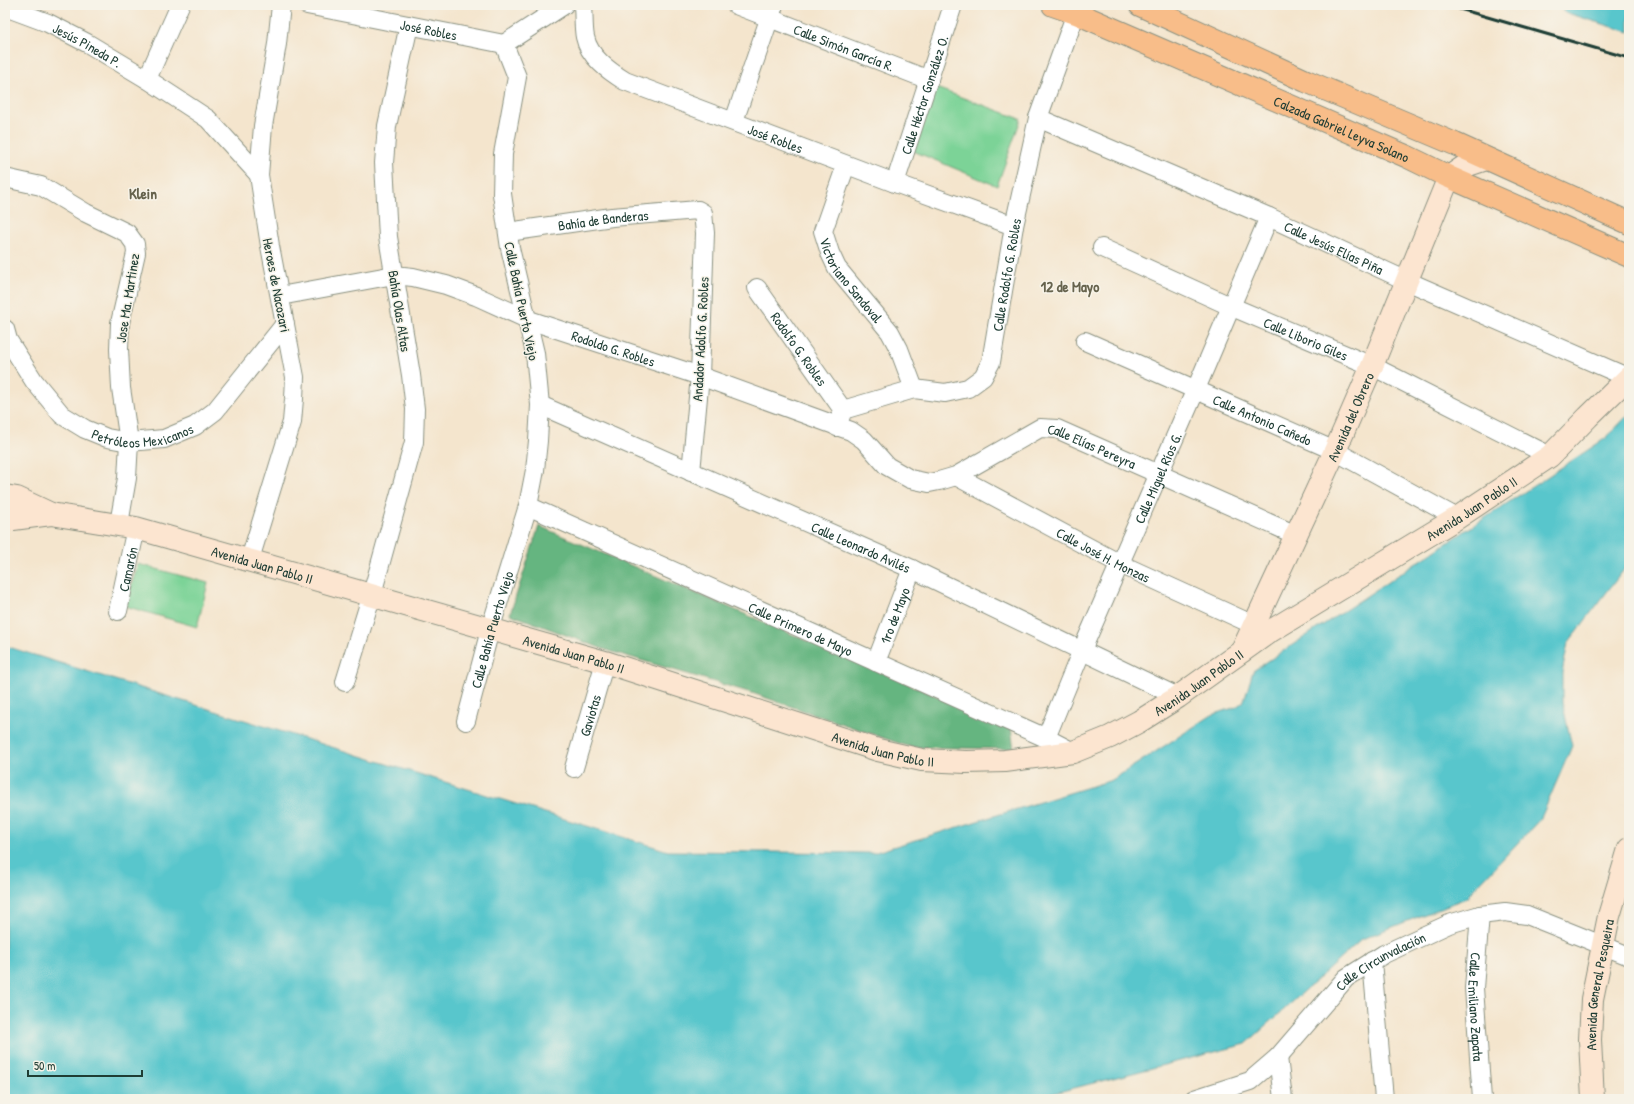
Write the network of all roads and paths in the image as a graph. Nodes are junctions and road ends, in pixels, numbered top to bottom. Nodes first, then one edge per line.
1 (180, 5) edge
2 (281, 5) edge
3 (307, 5) edge
4 (564, 5) edge
5 (583, 5) edge
6 (736, 5) edge
7 (953, 5) edge
8 (1053, 5) edge
9 (1140, 5) edge
10 (5, 7) edge
11 (772, 12) edge
12 (1076, 13) junction
13 (409, 25) junction
14 (504, 44) junction
15 (147, 79) junction
16 (929, 80) junction
17 (1038, 118) junction
18 (734, 121) junction
19 (1486, 159) junction
20 (846, 165) junction
21 (259, 175) junction
22 (1449, 177) junction
23 (5, 178) edge
24 (895, 184) junction
25 (698, 210) joint
26 (1269, 217) junction
27 (1629, 223) edge
28 (1014, 226) junction
29 (508, 232) junction
30 (1102, 248) dead end
31 (1629, 256) edge
32 (394, 275) junction
33 (1407, 281) junction
34 (758, 288) dead end
35 (280, 296) junction
36 (1230, 306) junction
37 (529, 320) junction
38 (285, 324) junction
39 (5, 329) edge
40 (1085, 341) dead end
41 (1372, 366) junction
42 (700, 376) junction
43 (1629, 378) edge
44 (914, 389) junction
45 (1196, 389) junction
46 (540, 405) junction
47 (843, 410) junction
48 (836, 427) junction
49 (129, 442) junction
50 (1335, 451) junction
51 (1550, 456) junction
52 (691, 472) junction
53 (1158, 474) junction
54 (956, 476) junction
55 (5, 496) edge
56 (528, 506) junction
57 (51, 514) junction
58 (5, 518) edge
59 (1457, 518) junction
60 (128, 526) junction
61 (1296, 535) junction
62 (250, 559) junction
63 (1120, 564) junction
64 (912, 569) junction
65 (372, 594) junction
66 (118, 610) dead end
67 (1262, 629) junction
68 (490, 630) junction
69 (1082, 650) junction
70 (605, 662) junction
71 (876, 662) junction
72 (345, 682) dead end
73 (1178, 697) junction
74 (466, 721) dead end
75 (1046, 738) junction
76 (1073, 752) junction
77 (574, 768) dead end
78 (1629, 849) edge
79 (1480, 915) junction
80 (1602, 946) junction
81 (1629, 956) edge
82 (1372, 961) junction
83 (1278, 1057) junction
84 (1194, 1099) edge
85 (1283, 1099) edge
86 (1384, 1099) edge
87 (1482, 1099) edge
88 (1593, 1099) edge

1 - 15 street
2 - 21 street, Heroes de Nacozari
3 - 13 street, José Robles
4 - 14 street
5 - 18 street, José Robles
6 - 11 street, Calle Simón García R.
7 - 16 street, Calle Héctor González O.
8 - 12 main road, Calzada Gabriel Leyva Solano
9 - 19 main road, Calzada Gabriel Leyva Solano
10 - 15 street, Jesús Pineda P.
11 - 16 street, Calle Simón García R.
11 - 18 street
12 - 17 street, Calle Rodolfo G. Robles
12 - 22 main road, Calzada Gabriel Leyva Solano
13 - 14 street, José Robles
13 - 32 street, Bahía Olas Altas
14 - 29 street, Calle Bahía Puerto Viejo
15 - 21 street, Jesús Pineda P.
16 - 24 street, Calle Héctor González O.
17 - 26 street, Calle Jesús Elías Piña
17 - 28 street, Calle Rodolfo G. Robles
18 - 20 street, José Robles
19 - 22 main road
19 - 27 main road, Calzada Gabriel Leyva Solano
20 - 24 street, José Robles
20 - 44 street, Victoriano Sandoval
21 - 35 street, Heroes de Nacozari
22 - 31 main road, Calzada Gabriel Leyva Solano
22 - 33 main road, Avenida del Obrero
23 - 49 street, Jose Ma. Martinez
24 - 28 street, José Robles
25 - 29 street, Bahía de Banderas
25 - 42 street, Andador Adolfo G. Robles
26 - 33 street, Calle Jesús Elías Piña
26 - 36 street, Calle Miguel Ríos G.
28 - 44 street, Calle Rodolfo G. Robles
29 - 37 street, Calle Bahía Puerto Viejo
30 - 36 street, Calle Liborio Giles
32 - 35 street, Rodoldo G. Robles
32 - 37 street, Rodoldo G. Robles
32 - 65 street, Bahía Olas Altas
33 - 41 main road, Avenida del Obrero
33 - 43 street, Calle Jesús Elías Piña
34 - 47 street, Rodolfo G. Robles
35 - 38 street, Heroes de Nacozari
36 - 41 street, Calle Liborio Giles
36 - 45 street, Calle Miguel Ríos G.
37 - 42 street, Rodoldo G. Robles
37 - 46 street, Calle Bahía Puerto Viejo
38 - 49 street, Petróleos Mexicanos
38 - 62 street, Heroes de Nacozari
39 - 49 street, Petróleos Mexicanos
40 - 45 street, Calle Antonio Cañedo
41 - 50 main road, Avenida del Obrero
41 - 51 street, Calle Liborio Giles
42 - 48 street, Rodoldo G. Robles
42 - 52 street, Andador Adolfo G. Robles
43 - 51 main road, Avenida Juan Pablo II
44 - 47 street, Calle Rodolfo G. Robles
45 - 50 street, Calle Antonio Cañedo
45 - 53 street, Calle Miguel Ríos G.
46 - 52 street, Calle Leonardo Avilés
46 - 56 street, Calle Bahía Puerto Viejo
47 - 48 street
48 - 54 street, Rodoldo G. Robles
49 - 60 street, Jose Ma. Martinez
50 - 59 street, Calle Antonio Cañedo
50 - 61 main road, Avenida del Obrero
51 - 59 main road, Avenida Juan Pablo II
52 - 64 street, Calle Leonardo Avilés
53 - 54 street, Calle Elías Pereyra
53 - 61 street, Calle Elías Pereyra
53 - 63 street, Calle Miguel Ríos G.
54 - 63 street, Calle José H. Monzas
55 - 57 main road, Avenida Juan Pablo II
56 - 68 street, Calle Bahía Puerto Viejo
56 - 71 street, Calle Primero de Mayo
57 - 58 main road, Avenida Juan Pablo II
57 - 60 main road, Avenida Juan Pablo II
59 - 67 main road, Avenida Juan Pablo II
60 - 62 main road, Avenida Juan Pablo II
60 - 66 street, Camarón
61 - 67 main road, Avenida del Obrero
62 - 65 main road, Avenida Juan Pablo II
63 - 67 street, Calle José H. Monzas
63 - 69 street, Calle Miguel Ríos G.
64 - 69 street, Calle Leonardo Avilés
64 - 71 street, 1ro de Mayo
65 - 68 main road, Avenida Juan Pablo II
65 - 72 street, Bahía Olas Altas
67 - 73 main road, Avenida Juan Pablo II
68 - 70 main road, Avenida Juan Pablo II
68 - 74 street, Calle Bahía Puerto Viejo
69 - 73 street, Calle Leonardo Avilés
69 - 75 street, Calle Miguel Ríos G.
70 - 76 main road, Avenida Juan Pablo II
70 - 77 street, Gaviotas
71 - 75 street, Calle Primero de Mayo
73 - 76 main road, Avenida Juan Pablo II
75 - 76 street, Calle Primero de Mayo
78 - 80 main road, Avenida General Pesqueira
79 - 80 street, Calle Circunvalación
79 - 82 street, Calle Circunvalación
79 - 87 street, Calle Emiliano Zapata
80 - 81 street, Calle Circunvalación
80 - 88 main road, Avenida General Pesqueira
82 - 83 street, Calle Circunvalación
82 - 86 street
83 - 84 street, Calle Circunvalación
83 - 85 street

